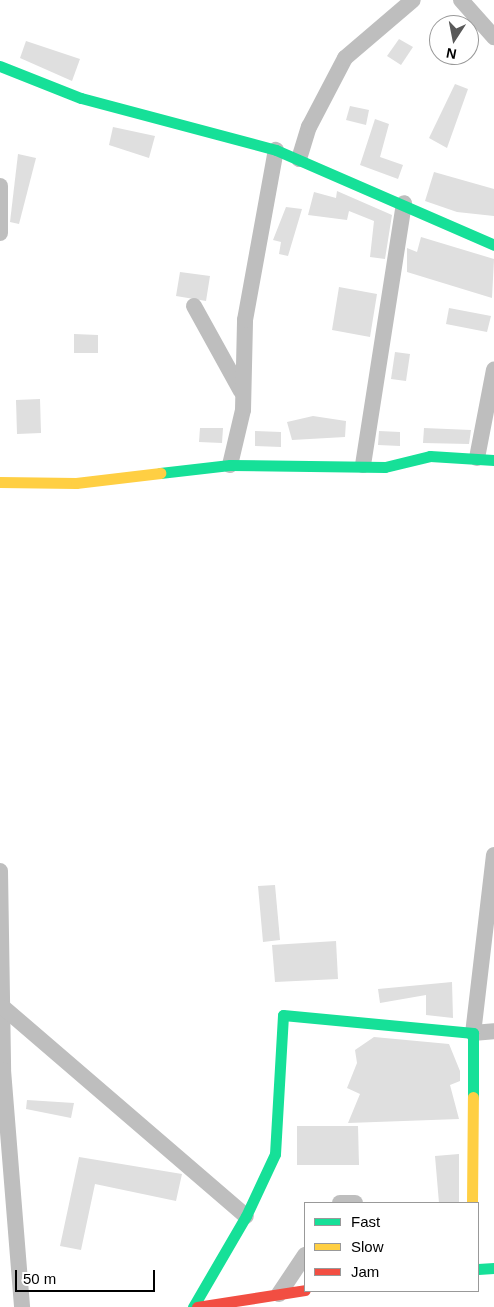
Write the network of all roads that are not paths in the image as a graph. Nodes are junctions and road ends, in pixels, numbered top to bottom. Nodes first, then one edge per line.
1 (414, 0) edge
2 (461, 0) edge
3 (494, 37) edge
4 (0, 66) edge
5 (276, 150) junction
6 (299, 159) junction
7 (0, 186) edge
8 (404, 203) junction
9 (0, 233) edge
10 (494, 245) edge
11 (194, 306) dead end
12 (494, 370) edge
13 (243, 396) junction
14 (477, 458) junction
15 (494, 460) edge
16 (230, 465) junction
17 (363, 465) junction
18 (0, 482) edge
19 (494, 854) edge
20 (0, 871) edge
21 (1, 949) edge
22 (4, 1008) junction
23 (494, 1032) edge
24 (473, 1033) junction
25 (2, 1070) edge
26 (472, 1202) edge
27 (246, 1216) junction
28 (304, 1256) edge
29 (494, 1268) edge
30 (479, 1269) edge
31 (304, 1290) edge
32 (279, 1294) junction
33 (22, 1307) edge
34 (195, 1307) edge

1 - 6 street
2 - 3 street
4 - 5 main road
5 - 6 main road
5 - 13 street
6 - 8 main road
7 - 9 street
8 - 10 main road
8 - 17 street
11 - 13 street
12 - 14 street
13 - 16 street
14 - 15 main road
14 - 17 main road
16 - 17 main road
16 - 18 main road
19 - 24 street
20 - 21 street
21 - 22 street
22 - 25 street
22 - 27 street
23 - 24 street
24 - 26 main road
24 - 27 main road
25 - 33 street
27 - 34 main road
28 - 32 street
29 - 30 main road
31 - 32 main road
32 - 34 main road

